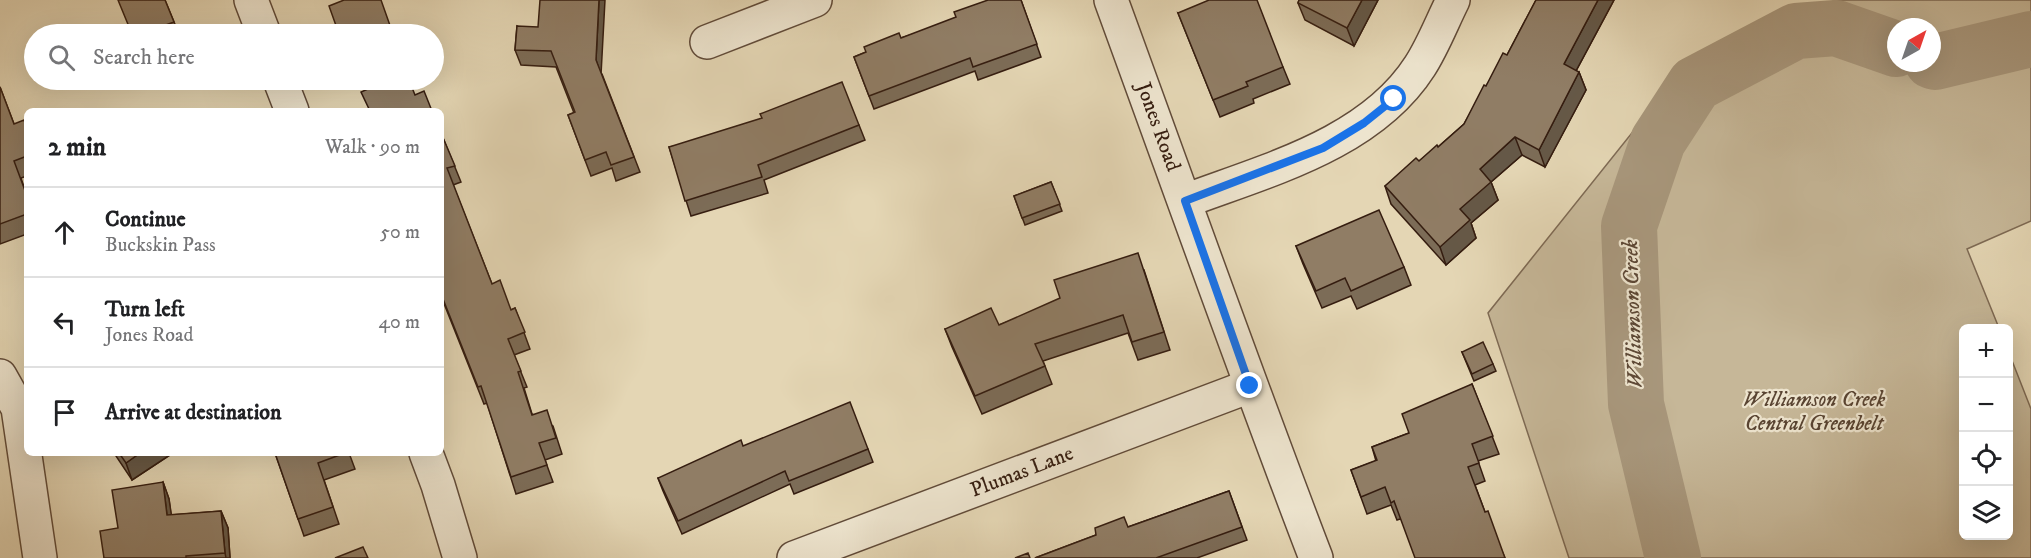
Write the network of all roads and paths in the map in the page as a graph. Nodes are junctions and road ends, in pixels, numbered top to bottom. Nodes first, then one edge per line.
1 (251, 0) edge
2 (815, 0) edge
3 (1111, 0) edge
4 (1453, 0) edge
5 (260, 24) edge
6 (707, 42) dead end
7 (284, 90) edge
8 (291, 108) edge
9 (1185, 201) junction
10 (0, 376) edge
11 (1250, 386) junction
12 (23, 405) edge
13 (28, 456) edge
14 (427, 456) edge
15 (39, 558) edge
16 (460, 558) edge
17 (794, 558) edge
18 (1316, 558) edge

1 - 5 street
2 - 6 street
3 - 9 street, Jones Road
4 - 9 street
7 - 8 street
9 - 11 street, Jones Road
10 - 12 street
11 - 17 street, Plumas Lane
11 - 18 street, Jones Road
13 - 15 street
14 - 16 street

